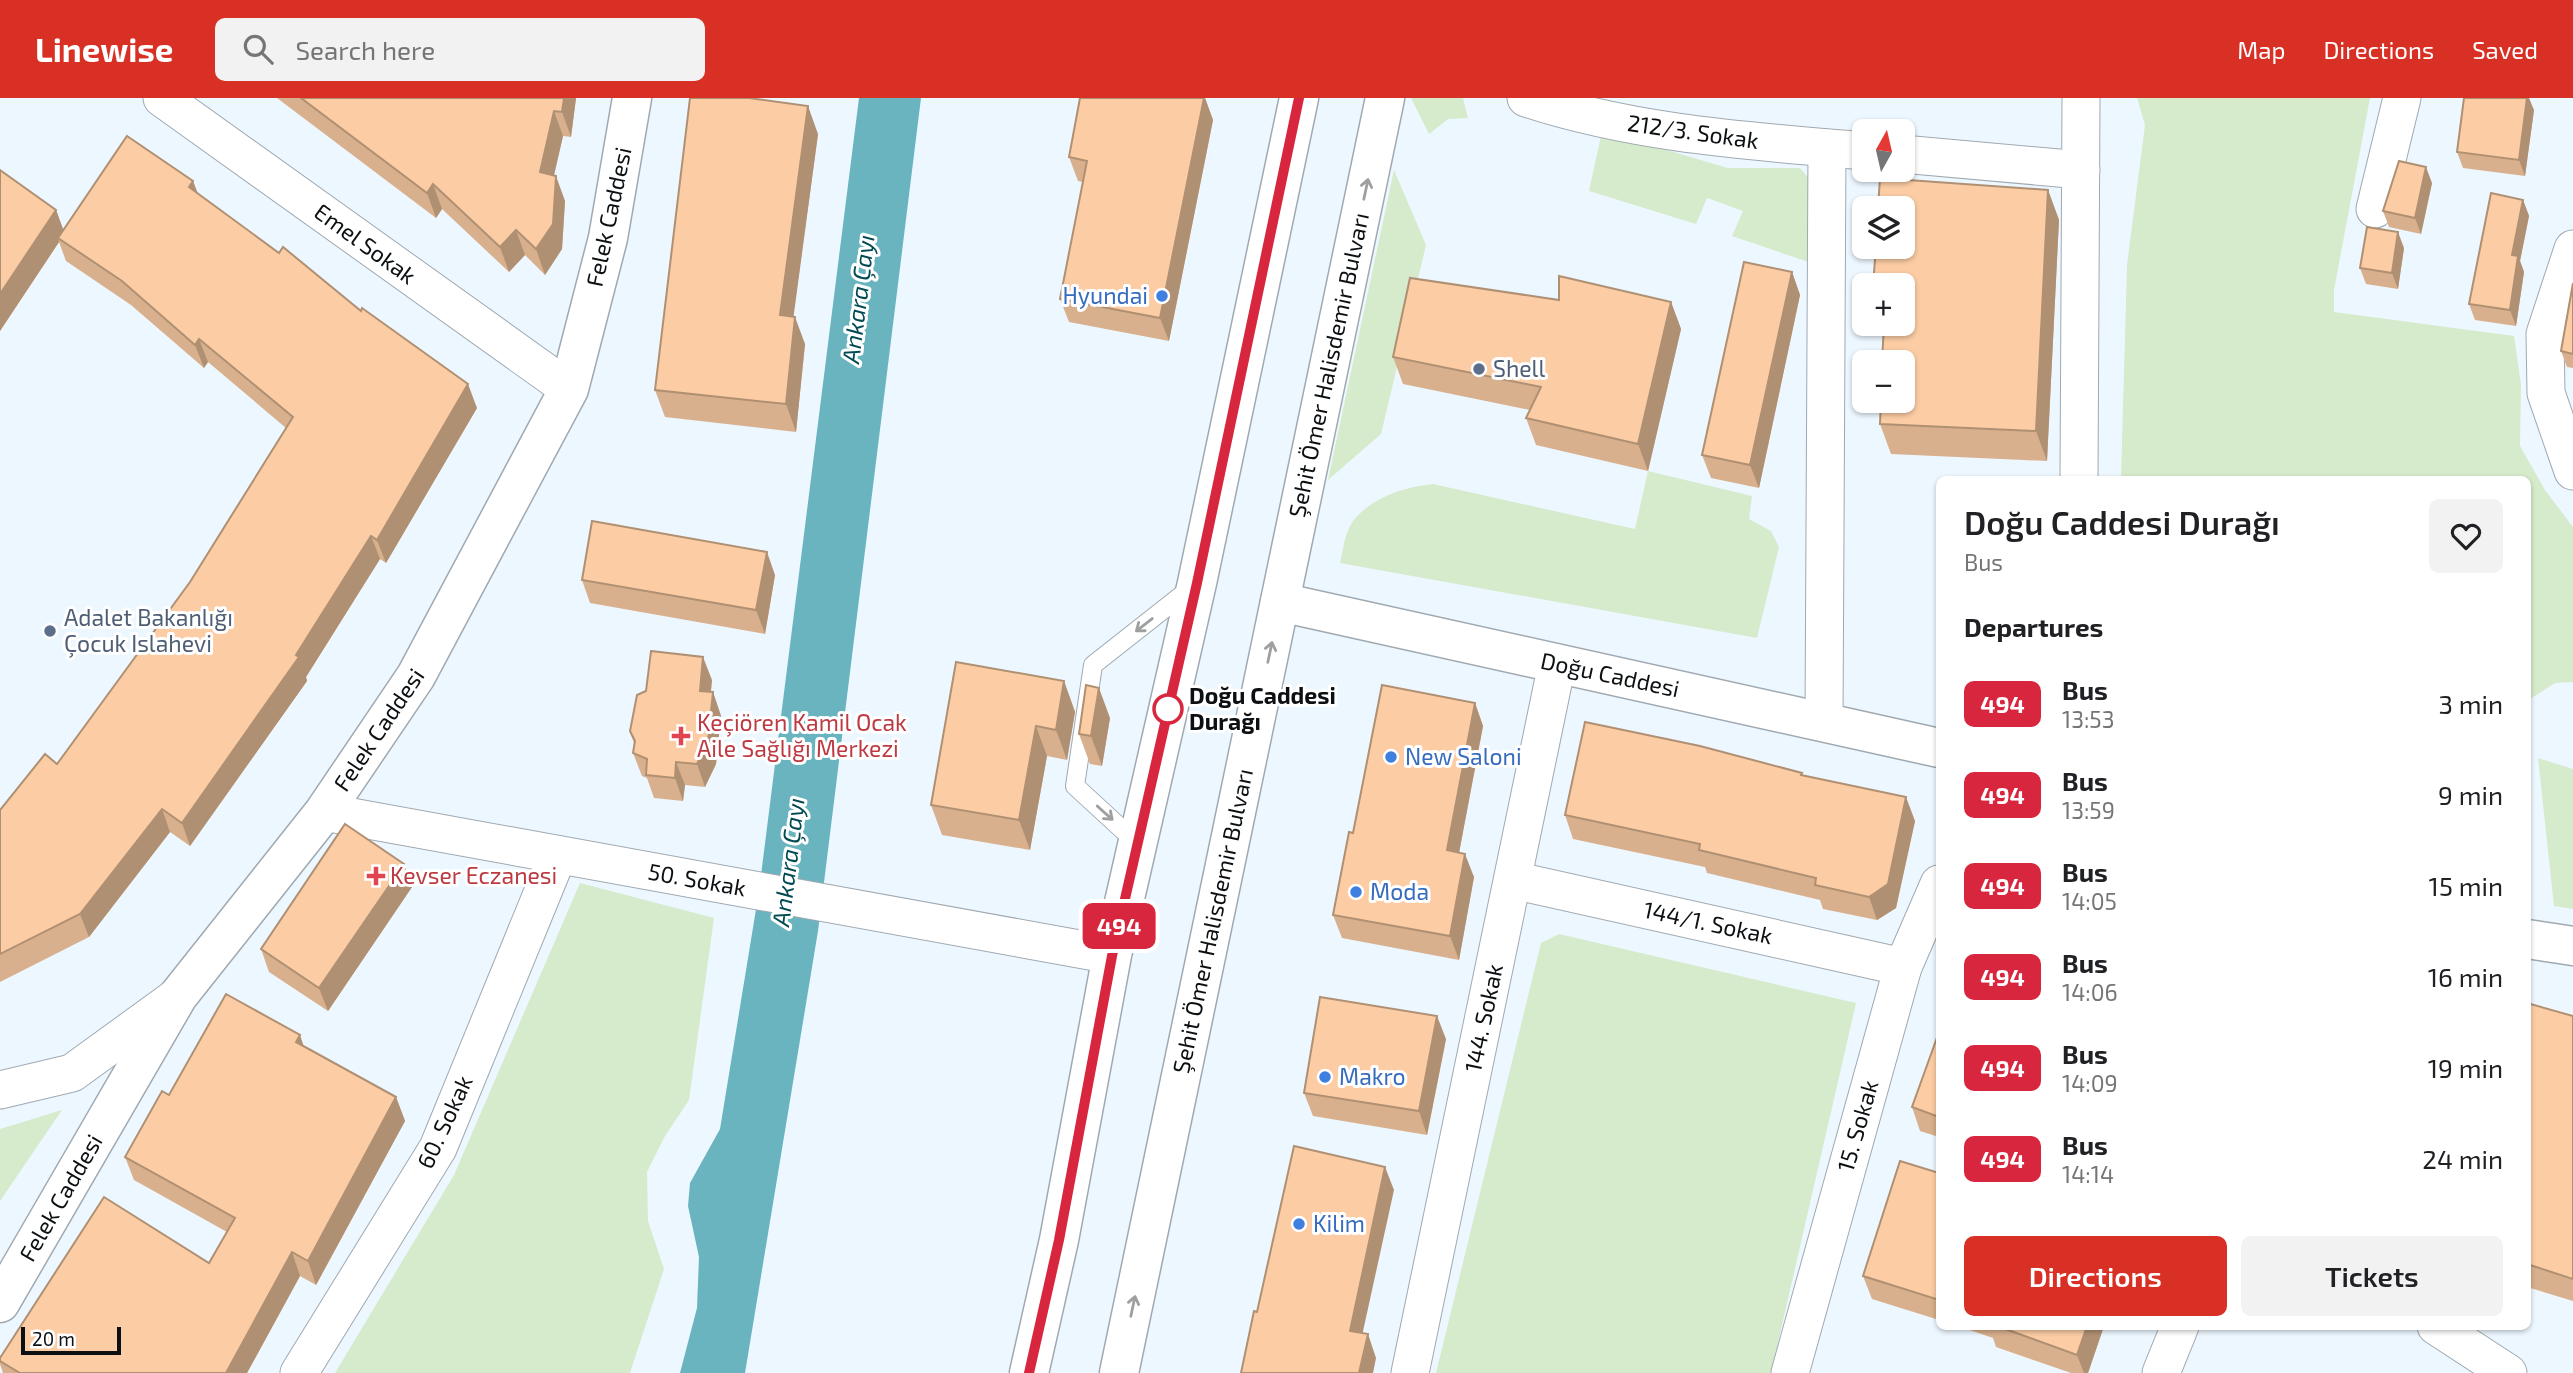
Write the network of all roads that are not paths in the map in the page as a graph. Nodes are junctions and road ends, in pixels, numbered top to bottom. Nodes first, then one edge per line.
1 (162, 98) edge
2 (632, 98) edge
3 (1299, 98) edge
4 (1385, 98) edge
5 (1526, 98) edge
6 (2081, 98) edge
7 (2402, 98) edge
8 (1827, 148) junction
9 (1852, 150) edge
10 (1915, 156) edge
11 (2081, 170) junction
12 (2375, 209) dead end
13 (2573, 249) edge
14 (569, 389) junction
15 (2573, 471) edge
16 (2079, 476) edge
17 (1197, 583) junction
18 (1280, 602) junction
19 (1557, 664) junction
20 (1824, 721) junction
21 (1936, 747) edge
22 (324, 812) junction
23 (1138, 843) junction
24 (558, 855) junction
25 (1513, 880) junction
26 (1936, 891) edge
27 (2531, 940) edge
28 (2573, 946) edge
29 (1112, 956) junction
30 (1903, 967) junction
31 (178, 996) junction
32 (0, 1090) edge
33 (0, 1303) edge
34 (2178, 1330) edge
35 (2442, 1330) edge
36 (299, 1373) edge
37 (1029, 1373) edge
38 (1119, 1373) edge
39 (1410, 1373) edge
40 (1790, 1373) edge
41 (2161, 1373) edge
42 (2508, 1373) edge

1 - 14 street, Emel Sokak
2 - 14 main road, Felek Caddesi
3 - 17 main road
18 -> 4 main road, Şehit Ömer Halisdemir Bulvarı
5 - 8 street, 212/3. Sokak
6 - 11 street
7 - 12 street
8 - 9 street, 212/3. Sokak
8 - 20 street
10 - 11 street
11 - 16 street
13 - 15 street
14 - 22 main road, Felek Caddesi
17 - 23 main road
17 -> 23 lane
18 - 19 main road, Doğu Caddesi
38 -> 18 main road, Şehit Ömer Halisdemir Bulvarı
19 - 20 main road, Doğu Caddesi
19 - 25 street, 144. Sokak
20 - 21 main road, Doğu Caddesi
22 - 24 street, 50. Sokak
22 - 31 main road, Felek Caddesi
23 - 29 main road
24 - 29 street, 50. Sokak
24 - 36 street, 60. Sokak
25 - 30 street, 144/1. Sokak
25 - 39 street, 144. Sokak
26 - 30 street, 15. Sokak
27 - 28 main road
29 - 37 main road
30 - 40 street, 15. Sokak
31 - 32 street
31 - 33 main road, Felek Caddesi
34 - 41 street
35 - 42 street

